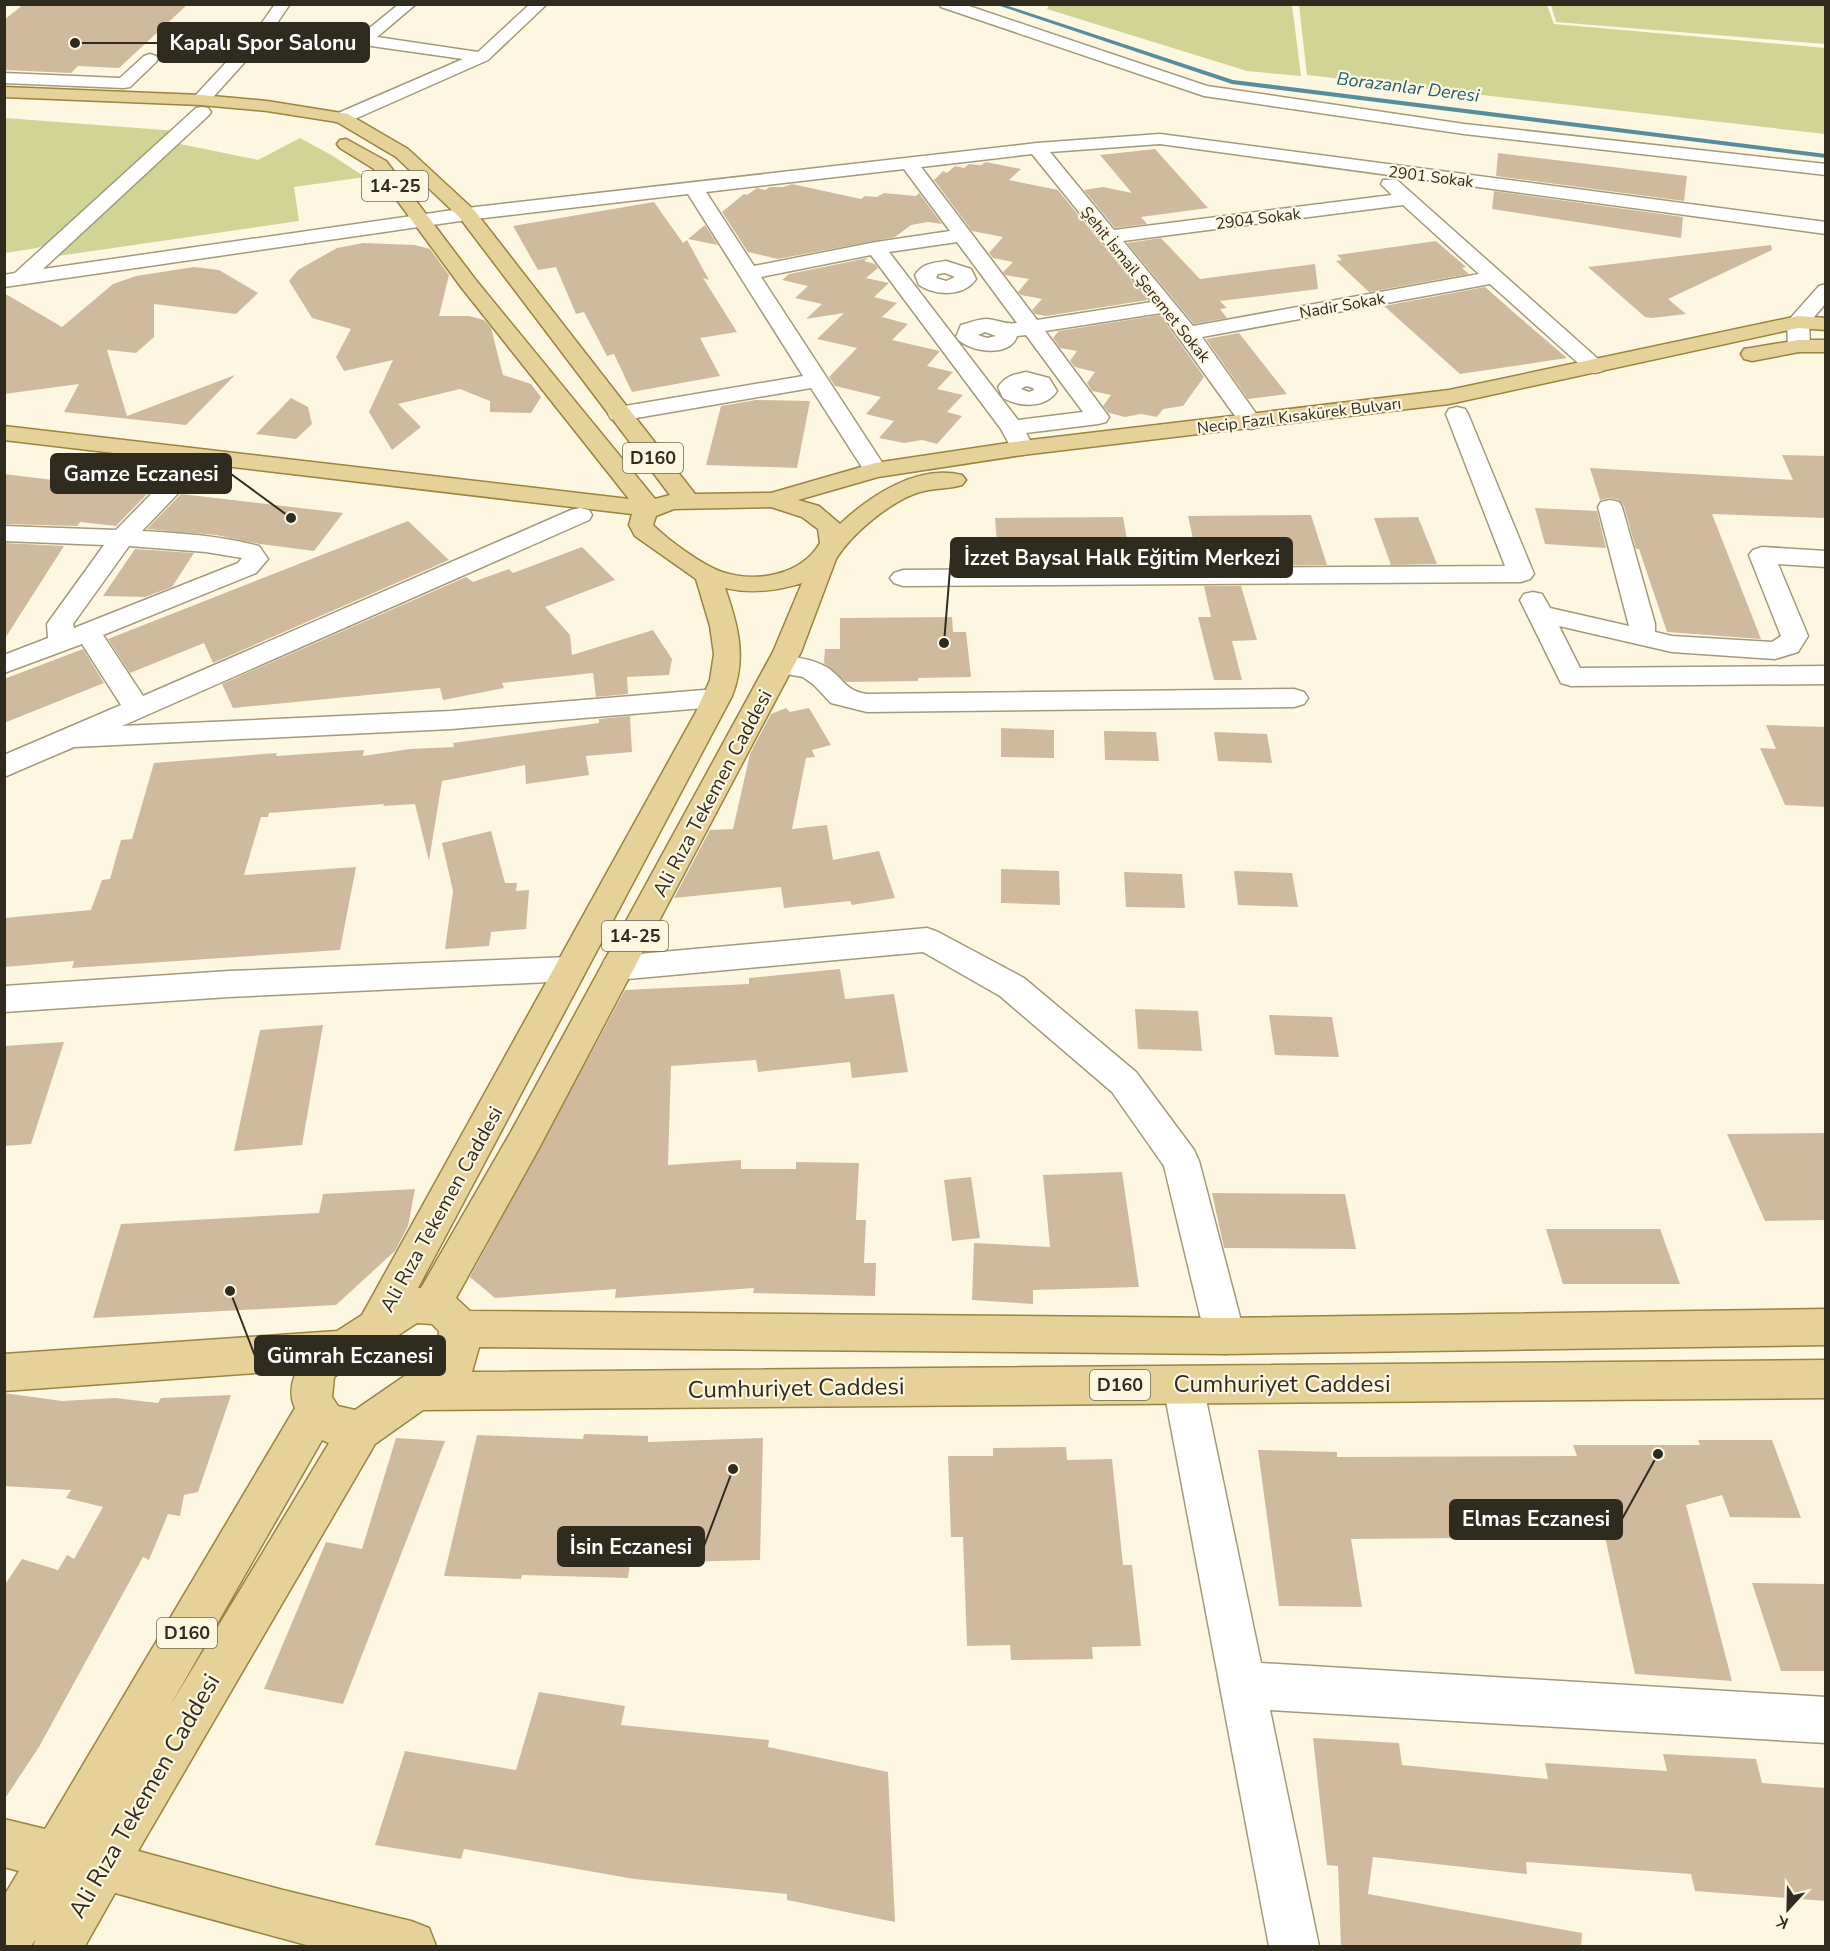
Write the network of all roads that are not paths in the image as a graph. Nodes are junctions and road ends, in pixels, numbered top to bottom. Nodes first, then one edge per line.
1 (283, 4) edge
2 (409, 4) edge
3 (540, 4) edge
4 (946, 4) edge
5 (265, 30) junction
6 (364, 40) junction
7 (482, 57) junction
8 (150, 59) dead end
9 (4, 78) edge
10 (4, 92) edge
11 (4, 104) edge
12 (201, 106) junction
13 (342, 118) junction
14 (1037, 148) junction
15 (909, 163) junction
16 (1373, 169) junction
17 (1826, 170) edge
18 (694, 188) junction
19 (1408, 199) junction
20 (467, 214) junction
21 (422, 222) junction
22 (1826, 228) edge
23 (962, 235) junction
24 (1108, 237) junction
25 (876, 248) junction
26 (749, 273) junction
27 (993, 276) junction
28 (1495, 277) junction
29 (13, 280) edge
30 (904, 286) junction
31 (1826, 290) edge
32 (1166, 306) junction
33 (976, 314) junction
34 (1798, 322) junction
35 (1826, 324) edge
36 (1032, 328) junction
37 (1188, 333) junction
38 (946, 340) junction
39 (1799, 346) junction
40 (1826, 346) edge
41 (1596, 366) junction
42 (1070, 379) junction
43 (818, 380) junction
44 (1014, 385) junction
45 (985, 393) junction
46 (619, 414) junction
47 (1457, 414) junction
48 (1251, 422) junction
49 (1012, 428) junction
50 (4, 433) edge
51 (1022, 448) junction
52 (4, 453) edge
53 (1095, 461) dead end
54 (193, 464) junction
55 (875, 470) junction
56 (990, 475) dead end
57 (772, 500) junction
58 (688, 502) junction
59 (1610, 507) dead end
60 (580, 515) junction
61 (645, 517) junction
62 (4, 533) edge
63 (120, 540) junction
64 (828, 552) junction
65 (1826, 559) edge
66 (707, 574) junction
67 (1521, 574) junction
68 (903, 578) dead end
69 (1541, 614) junction
70 (75, 636) junction
71 (1641, 638) junction
72 (780, 664) junction
73 (4, 665) edge
74 (1826, 675) edge
75 (716, 698) junction
76 (1294, 698) dead end
77 (138, 710) junction
78 (74, 738) junction
79 (4, 766) edge
80 (617, 968) junction
81 (570, 969) junction
82 (4, 999) edge
83 (446, 1317) junction
84 (377, 1326) junction
85 (1826, 1327) edge
86 (1225, 1336) junction
87 (341, 1349) junction
88 (4, 1373) edge
89 (1826, 1379) edge
90 (1183, 1385) junction
91 (415, 1391) junction
92 (317, 1410) junction
93 (360, 1430) junction
94 (1242, 1684) junction
95 (1826, 1720) edge
96 (4, 1843) edge
97 (56, 1856) junction
98 (105, 1866) junction
99 (4, 1945) edge
100 (58, 1947) edge
101 (411, 1947) edge
102 (1294, 1947) edge

1 - 5 street
2 - 6 street
3 - 7 street
4 - 17 street
5 - 6 street
5 - 12 street
6 - 7 street
7 - 13 street
8 - 9 street
10 - 12 main road, 14-25
11 - 12 main road, 14-25
12 - 13 main road, 14-25
12 - 21 main road, 14-25
12 - 29 street
13 - 20 main road, 14-25
14 - 15 street, 2901 Sokak
14 - 16 street, 2901 Sokak
14 - 24 street, Şehit İsmail Şeremet Sokak
15 - 18 street, 2901 Sokak
15 - 23 street
16 - 19 street
16 - 22 street, 2901 Sokak
18 - 20 street, 2901 Sokak
18 - 26 street
19 - 24 street, 2904 Sokak
19 - 28 street
20 - 21 street, 2901 Sokak
20 - 46 main road, 14-25
21 - 29 street, 2901 Sokak
21 - 61 main road, 14-25
23 - 25 street
23 - 27 street
24 - 32 street, Şehit İsmail Şeremet Sokak
25 - 26 street
25 - 30 street
26 - 43 street
27 - 33 street
27 - 36 street
28 - 37 street, Nadir Sokak
28 - 41 street
30 - 33 street
30 - 38 street
31 - 34 street
32 - 36 street
32 - 37 street, Şehit İsmail Şeremet Sokak
33 - 36 street
33 - 38 street
33 - 44 street
34 - 35 main road, Necip Fazıl Kısakürek Bulvarı
34 - 39 street
34 - 41 main road, Necip Fazıl Kısakürek Bulvarı
36 - 42 street
37 - 48 street, Şehit İsmail Şeremet Sokak
38 - 45 street
39 - 40 main road, Necip Fazıl Kısakürek Bulvarı
39 - 47 main road, Necip Fazıl Kısakürek Bulvarı
41 - 48 main road, Necip Fazıl Kısakürek Bulvarı
42 - 44 street
42 - 49 street
43 - 46 street
43 - 55 street
44 - 45 street
45 - 49 street
46 - 58 main road, D160
47 - 53 main road, Necip Fazıl Kısakürek Bulvarı
47 - 67 street
48 - 51 main road, Necip Fazıl Kısakürek Bulvarı
49 - 51 street
50 - 54 main road
51 - 55 main road, Necip Fazıl Kısakürek Bulvarı
52 - 54 main road
54 - 60 main road
54 - 61 main road
54 - 63 street
55 - 57 main road, Necip Fazıl Kısakürek Bulvarı
56 - 64 main road
57 - 58 main road
57 - 64 main road
58 - 61 main road
59 - 71 street
60 - 61 main road
60 - 77 street
61 - 66 main road, 14-25
62 - 63 street
63 - 70 street
63 - 70 street
64 - 66 main road, 14-25
64 - 72 main road, Ali Rıza Tekemen Caddesi / 14-25
65 - 71 street
66 - 75 main road, Ali Rıza Tekemen Caddesi / 14-25
67 - 68 street
67 - 69 street
69 - 71 street
69 - 74 street
70 - 73 street
70 - 77 street
72 - 76 street
72 - 80 main road, Ali Rıza Tekemen Caddesi / 14-25
75 - 78 street
75 - 81 main road, Ali Rıza Tekemen Caddesi / 14-25
77 - 78 street
78 - 79 street
80 - 83 main road, Ali Rıza Tekemen Caddesi / 14-25
80 - 86 street
81 - 82 street
81 - 84 main road, Ali Rıza Tekemen Caddesi / 14-25
83 - 84 main road
83 - 86 main road
83 - 91 main road
84 - 87 main road
85 - 86 main road
87 - 88 main road
87 - 92 main road
89 - 90 main road, Cumhuriyet Caddesi / D160
90 - 91 main road, Cumhuriyet Caddesi / D160
90 - 94 street
91 - 93 main road
92 - 93 main road
92 - 97 main road, D160
93 - 98 main road, Ali Rıza Tekemen Caddesi / D160
94 - 95 street
94 - 102 street
96 - 97 main road
97 - 99 main road, D160
98 - 100 main road, Ali Rıza Tekemen Caddesi / D160
98 - 101 main road

